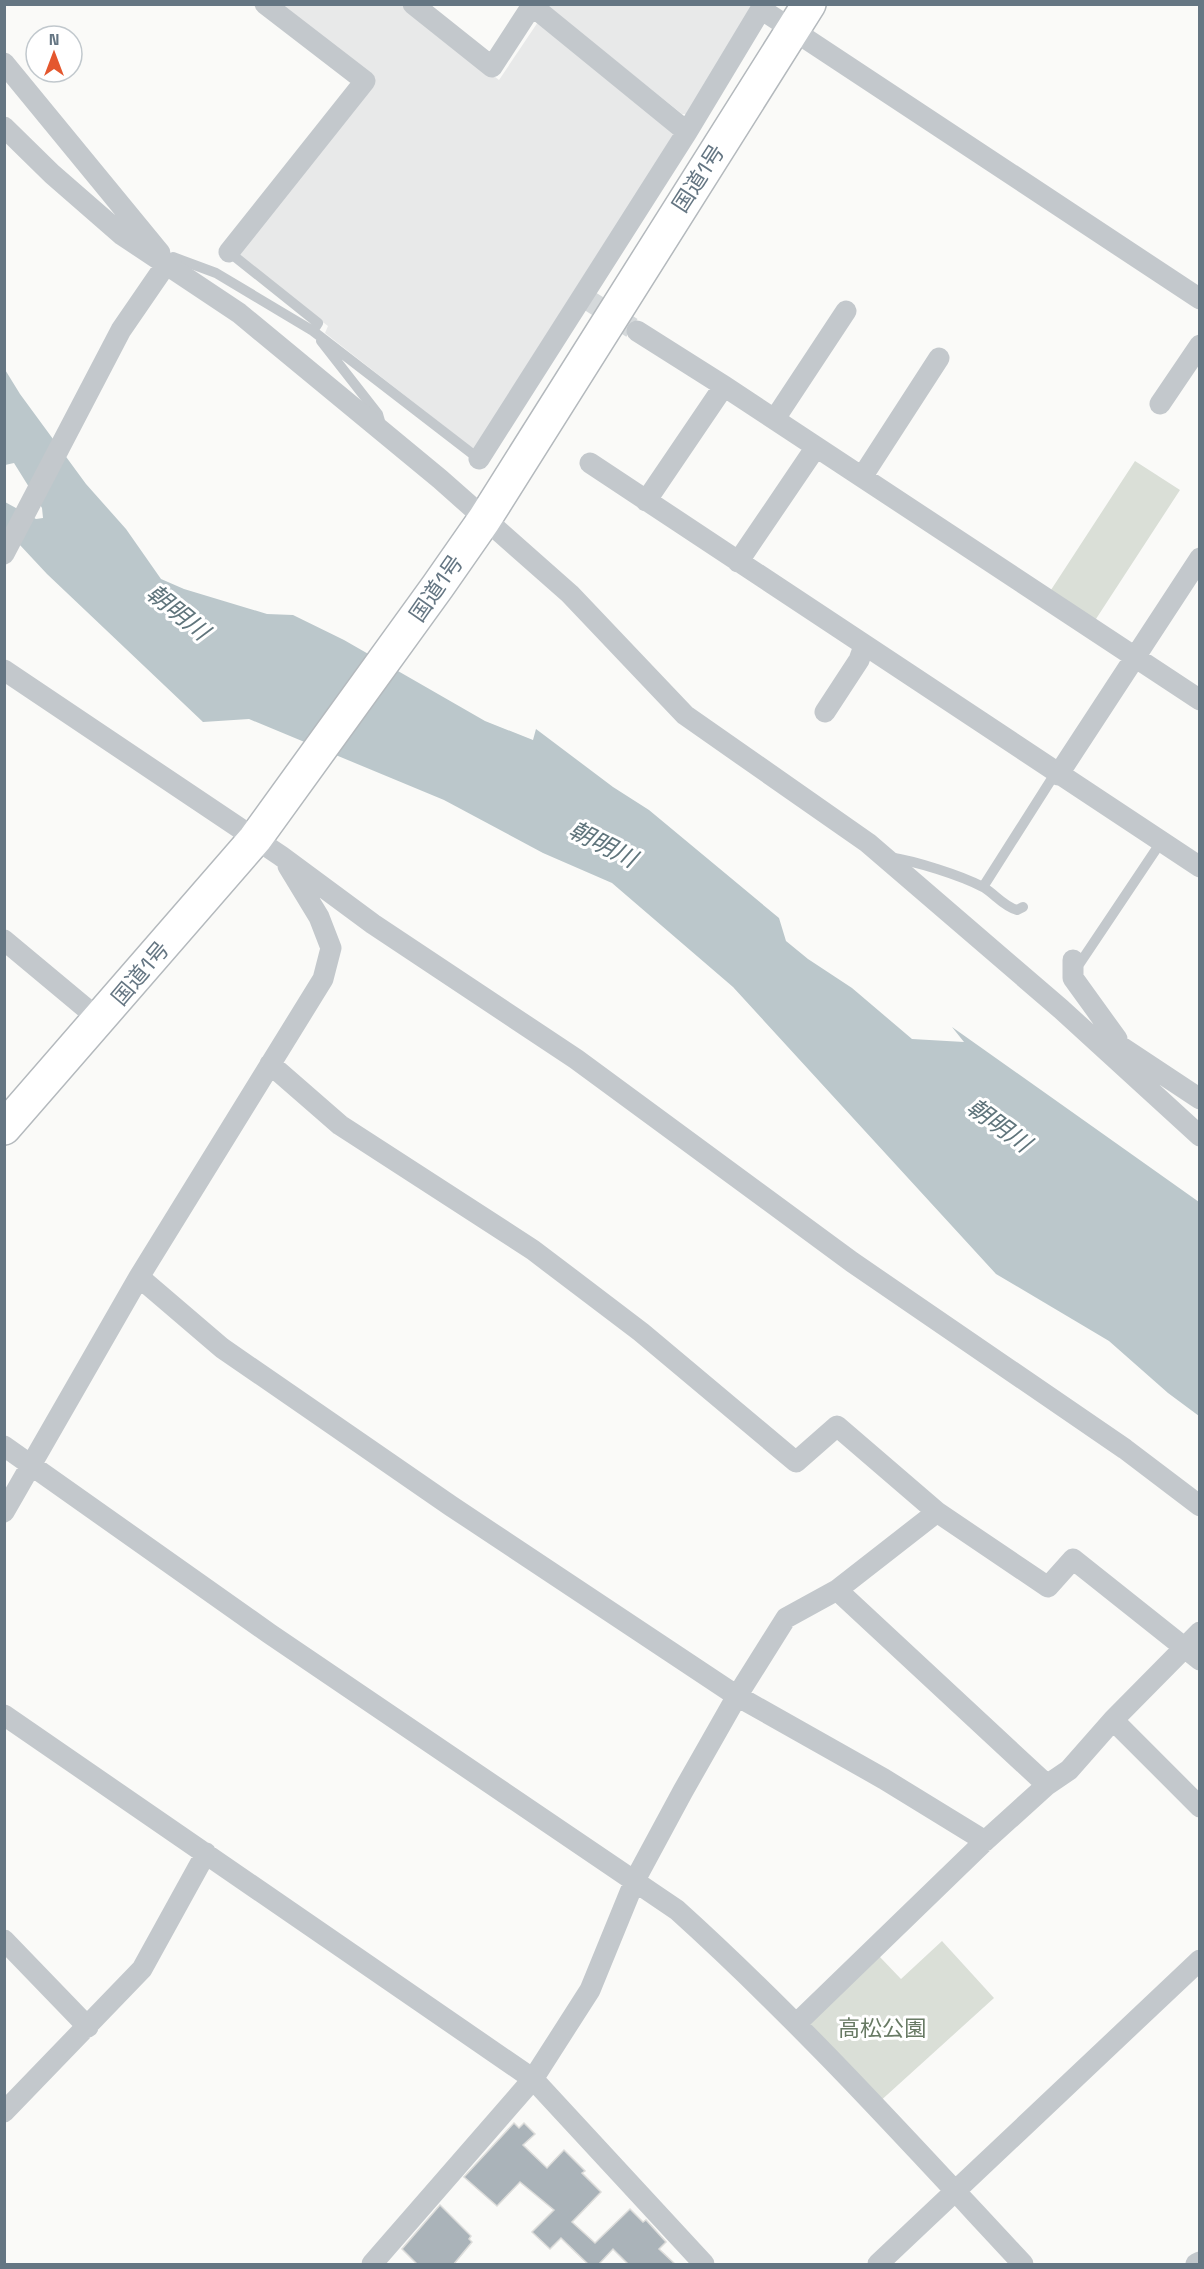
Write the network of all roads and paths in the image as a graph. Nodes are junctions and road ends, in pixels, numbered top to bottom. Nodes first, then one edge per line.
1 (265, 4) edge
2 (413, 4) edge
3 (531, 6) edge
4 (801, 18) edge
5 (4, 63) edge
6 (4, 126) edge
7 (687, 132) junction
8 (229, 252) joint
9 (167, 263) junction
10 (1200, 299) edge
11 (846, 311) dead end
12 (313, 331) junction
13 (637, 331) tunnel mouth
14 (1200, 345) edge
15 (939, 358) dead end
16 (724, 386) junction
17 (1160, 404) dead end
18 (777, 422) junction
19 (383, 433) junction
20 (816, 447) junction
21 (479, 459) joint
22 (590, 463) dead end
23 (862, 477) junction
24 (646, 501) junction
25 (484, 520) junction
26 (4, 554) edge
27 (1200, 558) edge
28 (738, 562) junction
29 (864, 646) junction
30 (1134, 657) junction
31 (4, 670) edge
32 (1200, 700) edge
33 (825, 712) dead end
34 (1058, 775) junction
35 (1161, 842) junction
36 (268, 847) junction
37 (883, 856) junction
38 (1200, 867) edge
39 (983, 887) junction
40 (1023, 907) dead end
41 (4, 940) edge
42 (1076, 962) joint
43 (100, 1020) junction
44 (1111, 1047) junction
45 (270, 1064) junction
46 (1200, 1099) edge
47 (4, 1128) edge
48 (1200, 1136) edge
49 (139, 1277) junction
50 (4, 1446) edge
51 (32, 1464) junction
52 (1200, 1506) edge
53 (4, 1512) edge
54 (937, 1512) junction
55 (837, 1590) junction
56 (1200, 1632) edge
57 (1192, 1654) edge
58 (737, 1696) junction
59 (4, 1715) edge
60 (1113, 1720) junction
61 (1047, 1785) junction
62 (1200, 1807) edge
63 (985, 1840) junction
64 (206, 1853) junction
65 (635, 1880) junction
66 (4, 1940) edge
67 (1200, 1960) edge
68 (796, 2024) junction
69 (88, 2027) junction
70 (533, 2079) junction
71 (4, 2112) edge
72 (955, 2191) junction
73 (375, 2264) edge
74 (704, 2265) edge
75 (878, 2265) edge
76 (1023, 2265) edge

1 - 8 street
2 - 3 street
3 - 7 street
4 - 7 street
4 - 10 street
4 - 25 highway, 国道1号
5 - 9 street
6 - 9 street
7 - 21 street
8 - 12 lane
9 - 12 lane
9 - 19 street
9 - 26 street
11 - 18 street
12 - 19 lane
12 - 21 lane
13 - 16 street
14 - 17 street
15 - 23 street
16 - 18 street
16 - 24 street
18 - 20 street
19 - 25 street
20 - 23 street
20 - 28 street
22 - 24 street
23 - 30 street
24 - 28 street
25 - 36 highway, 国道1号
25 - 37 street
27 - 30 street
28 - 29 street
29 - 33 street
29 - 34 street
30 - 32 street
30 - 34 street
31 - 36 street
34 - 35 street
34 - 39 lane
35 - 38 street
35 - 42 lane
36 - 43 highway, 国道1号
36 - 45 street
36 - 52 street
37 - 39 lane
37 - 44 street
39 - 40 lane
41 - 43 street
42 - 44 street
43 - 47 highway, 国道1号
44 - 46 street
44 - 48 street
45 - 49 street
45 - 54 street
49 - 51 street
49 - 58 street
50 - 51 street
51 - 53 street
51 - 65 street
54 - 55 street
54 - 57 street
55 - 58 street
55 - 61 street
56 - 57 street
57 - 60 street
58 - 63 street
58 - 65 street
59 - 64 street
60 - 61 street
60 - 62 street
61 - 63 street
63 - 68 street
64 - 69 street
64 - 70 street
65 - 68 street
65 - 70 street
66 - 69 street
67 - 72 street
68 - 72 street
69 - 71 street
70 - 73 street
70 - 74 street
72 - 75 street
72 - 76 street

